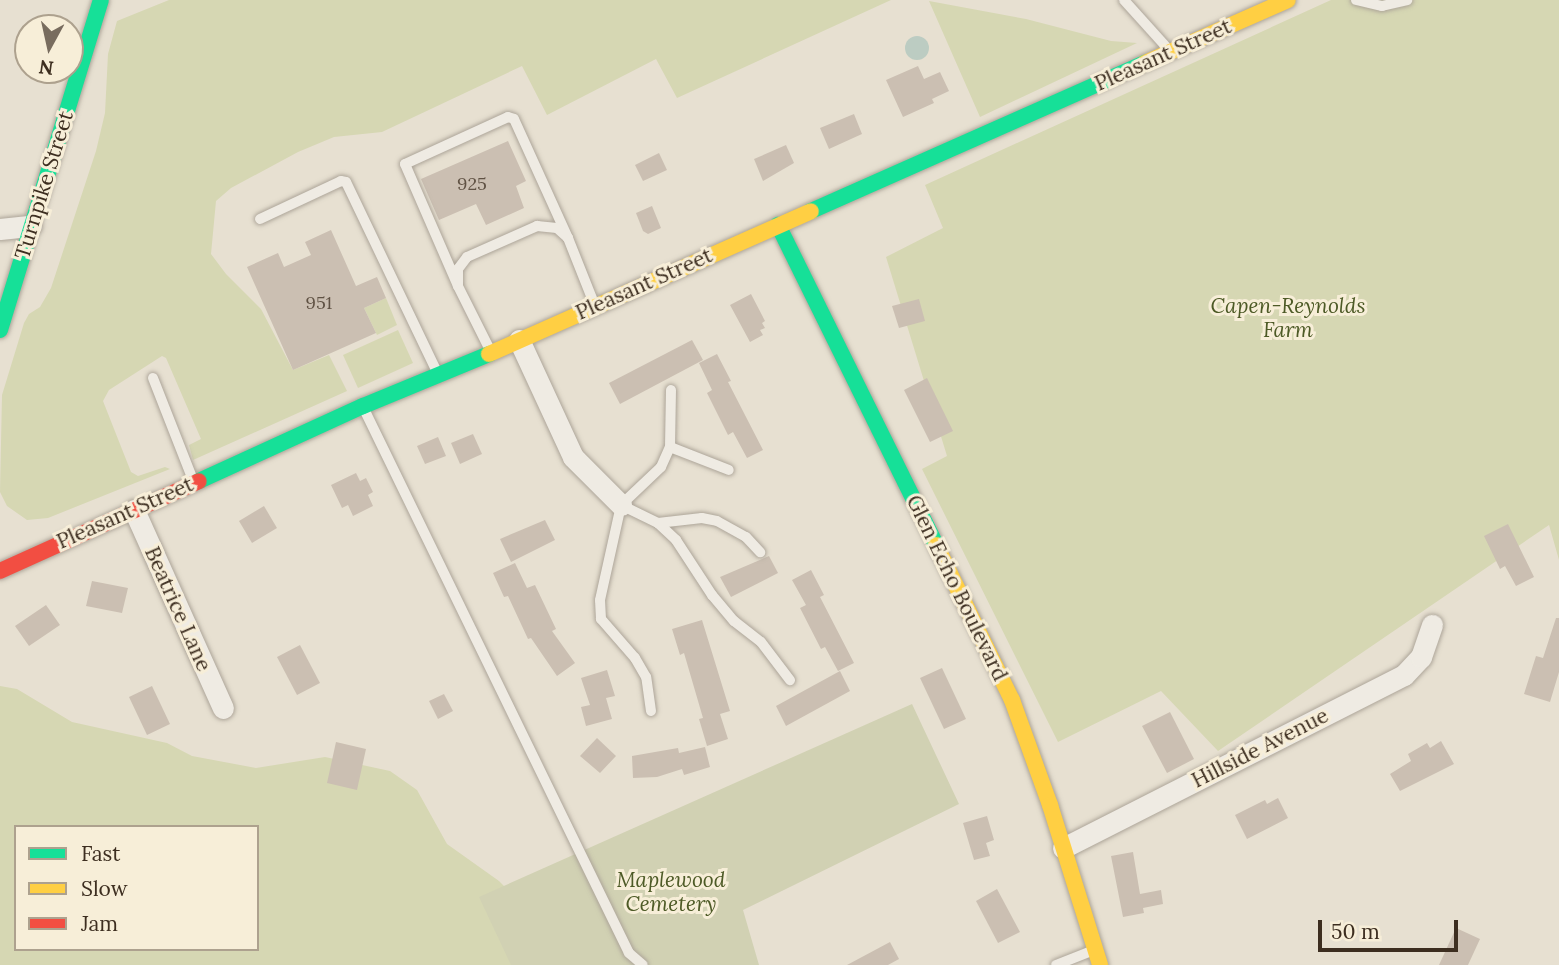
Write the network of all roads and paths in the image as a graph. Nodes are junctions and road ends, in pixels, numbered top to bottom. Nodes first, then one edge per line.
1 (101, 0) edge
2 (1124, 0) edge
3 (1288, 0) edge
4 (1356, 0) edge
5 (1407, 0) edge
6 (1171, 51) junction
7 (260, 219) dead end
8 (778, 225) junction
9 (31, 226) junction
10 (0, 229) edge
11 (568, 238) junction
12 (458, 286) junction
13 (596, 306) junction
14 (0, 330) edge
15 (519, 340) junction
16 (491, 353) junction
17 (438, 375) junction
18 (153, 379) dead end
19 (671, 390) dead end
20 (363, 406) junction
21 (670, 447) junction
22 (729, 470) dead end
23 (194, 483) junction
24 (621, 505) junction
25 (134, 509) junction
26 (658, 523) junction
27 (760, 552) dead end
28 (0, 570) edge
29 (1432, 625) dead end
30 (790, 680) dead end
31 (223, 709) dead end
32 (651, 711) dead end
33 (1063, 848) junction
34 (1097, 958) edge
35 (628, 959) edge
36 (643, 965) edge
37 (1056, 965) edge

1 - 9 main road, Turnpike Street
2 - 6 lane
3 - 6 main road, Pleasant Street
4 - 5 lane
6 - 8 main road, Pleasant Street
7 - 17 lane
8 - 13 main road, Pleasant Street
8 - 33 main road, Glen Echo Boulevard
9 - 10 street
9 - 14 main road, Turnpike Street
11 - 12 lane
11 - 12 lane
11 - 13 lane
12 - 16 lane
13 - 15 main road, Pleasant Street
15 - 16 main road, Pleasant Street
15 - 24 street
16 - 17 main road, Pleasant Street
17 - 20 main road, Pleasant Street
18 - 23 lane
19 - 21 lane
20 - 23 main road, Pleasant Street
20 - 35 lane
21 - 22 lane
21 - 24 lane
23 - 25 main road, Pleasant Street
24 - 26 lane
24 - 32 lane
25 - 28 main road, Pleasant Street
25 - 31 street, Beatrice Lane
26 - 27 lane
26 - 30 lane
29 - 33 street, Hillside Avenue
33 - 34 main road, Glen Echo Boulevard
34 - 37 lane
35 - 36 lane

